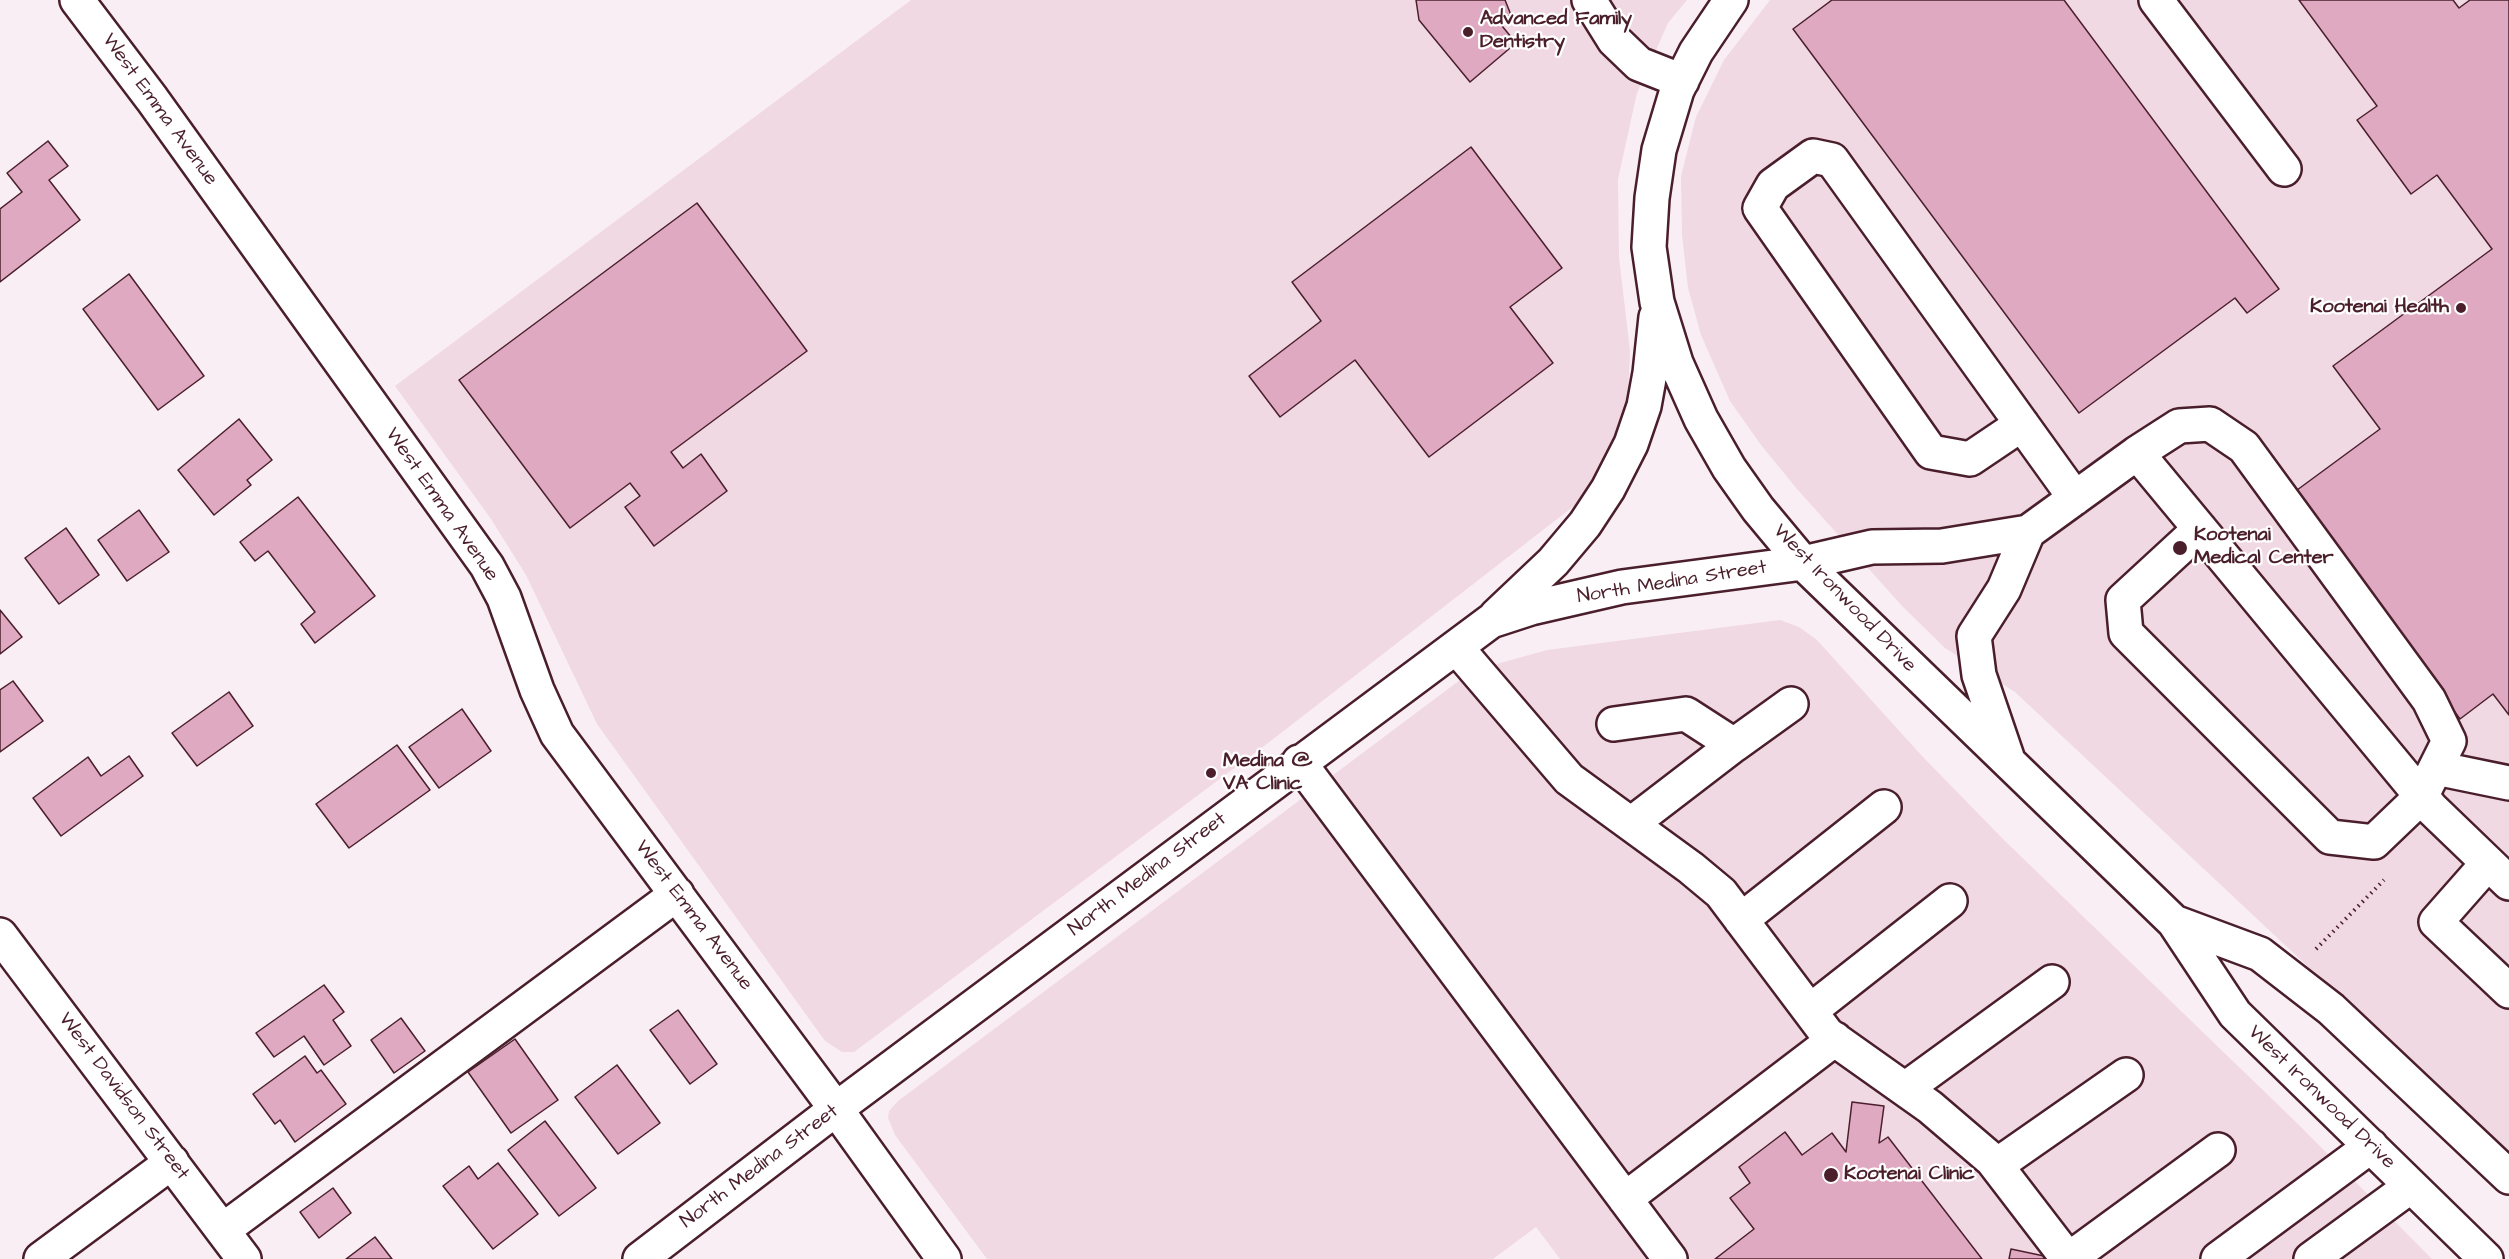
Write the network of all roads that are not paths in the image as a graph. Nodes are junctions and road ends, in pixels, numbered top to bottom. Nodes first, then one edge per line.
1 (77, 0) edge
2 (1589, 0) edge
3 (1731, 0) edge
4 (2156, 0) edge
5 (1682, 81) junction
6 (2284, 169) dead end
7 (1657, 302) junction
8 (2022, 424) junction
9 (2137, 453) junction
10 (2075, 498) junction
11 (2200, 529) junction
12 (2028, 532) junction
13 (1803, 563) junction
14 (1491, 621) junction
15 (1456, 647) junction
16 (1791, 704) dead end
17 (1614, 724) dead end
18 (1734, 745) junction
19 (1299, 762) junction
20 (2010, 764) junction
21 (2436, 768) junction
22 (2509, 783) edge
23 (2421, 796) junction
24 (1884, 807) dead end
25 (1631, 824) junction
26 (2499, 873) edge
27 (677, 894) junction
28 (1950, 901) dead end
29 (1741, 920) junction
30 (2174, 922) junction
31 (0, 935) edge
32 (2052, 982) dead end
33 (2509, 991) edge
34 (1810, 1011) junction
35 (1834, 1040) junction
36 (2126, 1075) dead end
37 (1905, 1089) junction
38 (836, 1109) junction
39 (2371, 1146) junction
40 (2218, 1150) dead end
41 (172, 1162) junction
42 (1997, 1165) junction
43 (2509, 1177) edge
44 (2411, 1186) junction
45 (1625, 1199) junction
46 (223, 1230) junction
47 (41, 1259) edge
48 (244, 1259) edge
49 (640, 1259) edge
50 (944, 1259) edge
51 (1670, 1259) edge
52 (2069, 1259) edge
53 (2218, 1259) edge
54 (2311, 1259) edge
55 (2486, 1259) edge

1 - 27 street, West Emma Avenue
2 - 5 street
3 - 5 street, West Ironwood Drive
4 - 6 street
5 - 7 street, West Ironwood Drive
7 - 13 street, West Ironwood Drive
7 - 14 street
8 - 8 street
8 - 10 street
9 - 10 street
9 - 11 street
9 - 21 street
10 - 12 street
11 - 23 street
11 - 23 street
12 - 13 street, North Medina Street
12 - 20 street
13 - 14 street, North Medina Street
13 - 20 street, West Ironwood Drive
14 - 15 street, North Medina Street
15 - 19 street, North Medina Street
15 - 25 street
16 - 18 street
17 - 18 street
18 - 25 street
19 - 38 street, North Medina Street
19 - 45 street
20 - 30 street, West Ironwood Drive
21 - 22 street
21 - 23 street
23 - 26 street
24 - 29 street
25 - 29 street
26 - 33 street
27 - 38 street, West Emma Avenue
27 - 46 street
28 - 34 street
29 - 34 street
30 - 39 street, West Ironwood Drive
30 - 43 street, West Ironwood Drive
31 - 41 street, West Davidson Street
32 - 37 street
34 - 35 street
35 - 37 street
35 - 45 street
36 - 42 street
37 - 42 street
38 - 49 street, North Medina Street
38 - 50 street, West Emma Avenue
39 - 44 street, West Ironwood Drive
39 - 53 street
40 - 52 street
41 - 46 street, West Davidson Street
41 - 47 street
42 - 52 street
44 - 54 street
44 - 55 street, West Ironwood Drive
45 - 51 street
46 - 48 street, West Davidson Street

